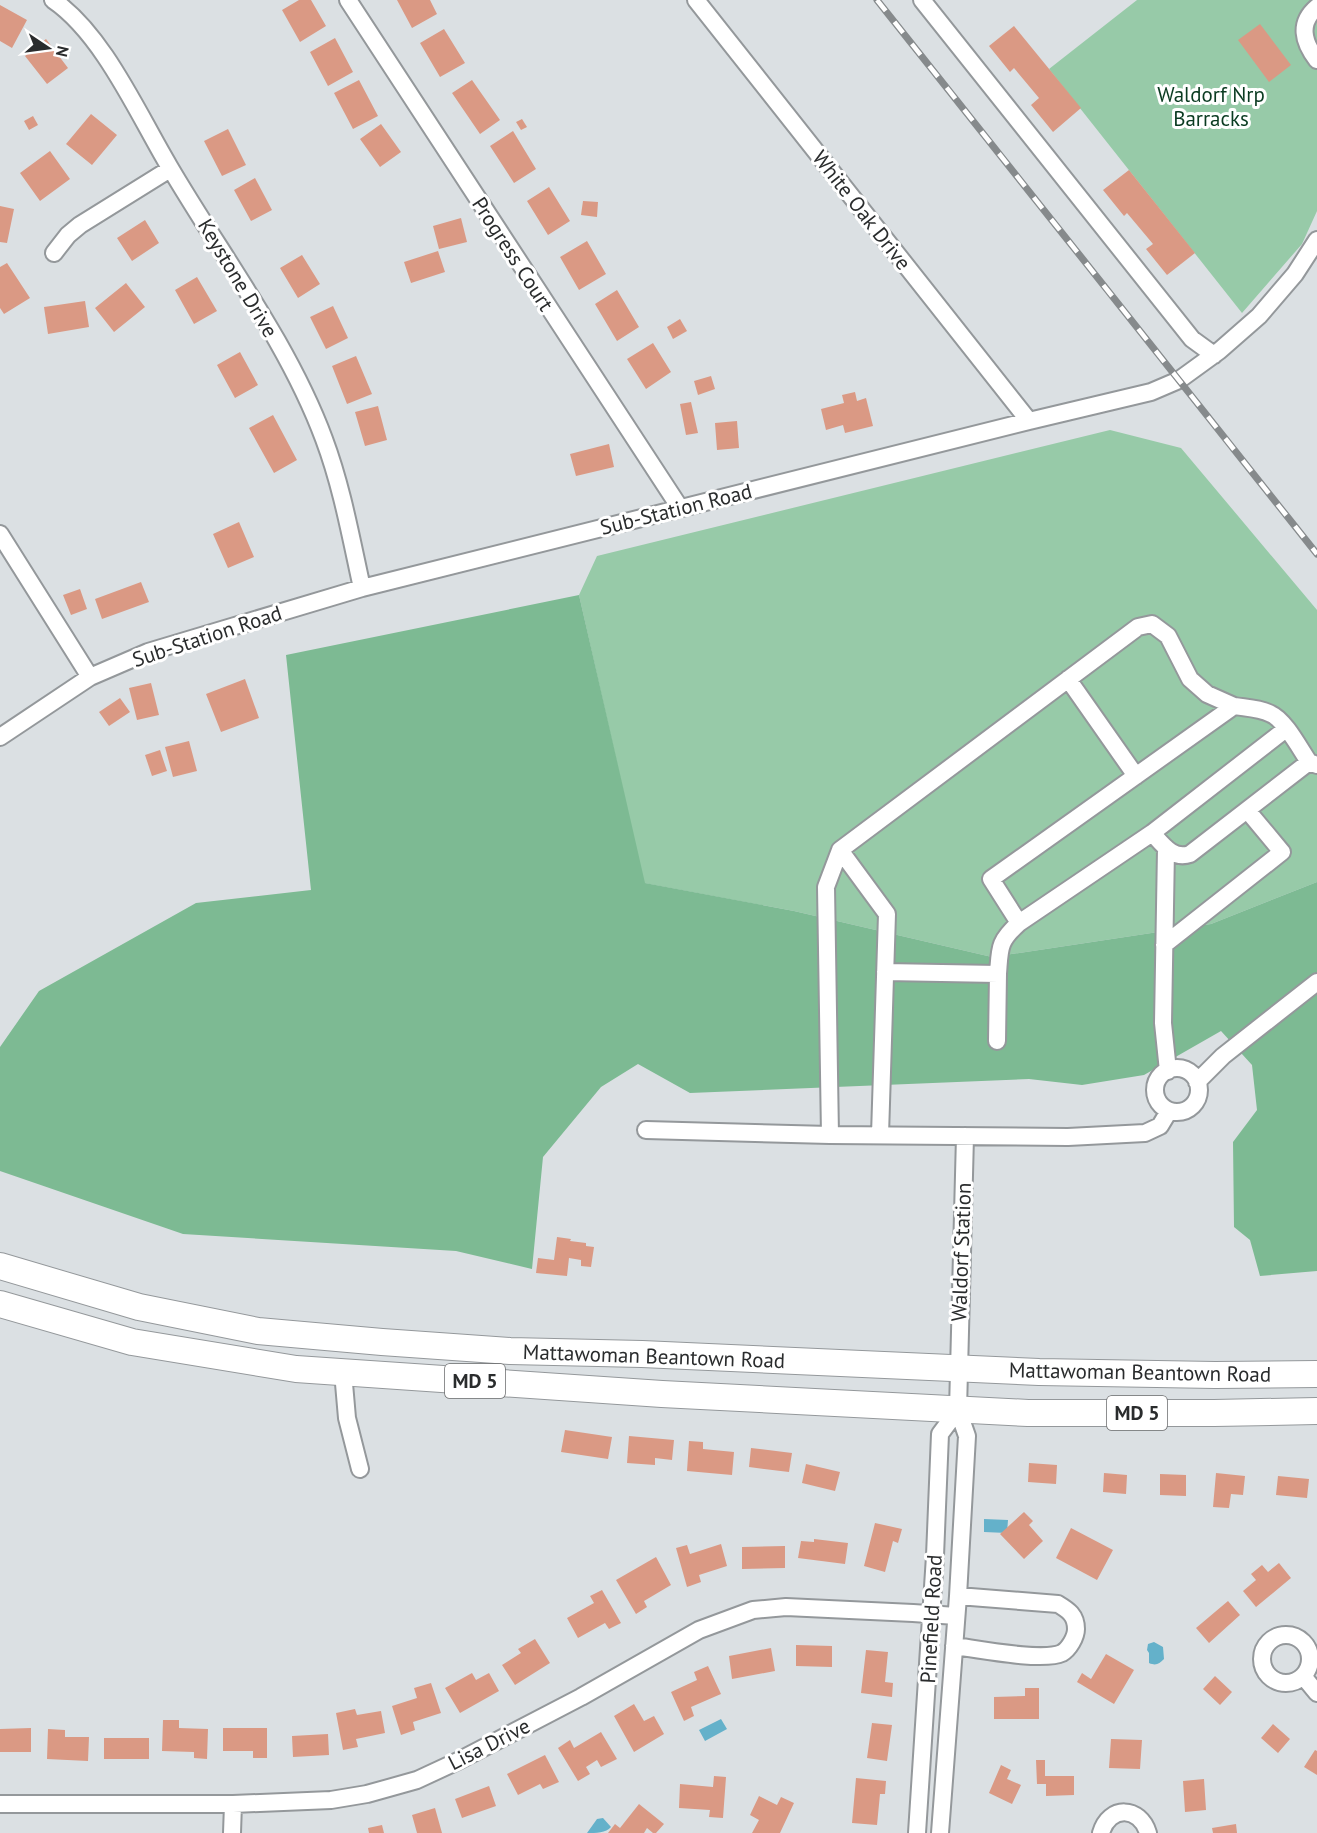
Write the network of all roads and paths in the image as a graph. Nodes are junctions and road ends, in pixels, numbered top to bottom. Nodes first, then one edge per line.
1 (52, 0) edge
2 (348, 0) edge
3 (696, 0) edge
4 (922, 0) edge
5 (1317, 7) edge
6 (1317, 60) edge
7 (170, 169) junction
8 (1317, 240) edge
9 (54, 253) dead end
10 (1214, 355) junction
11 (1029, 421) junction
12 (680, 508) junction
13 (0, 534) edge
14 (362, 588) junction
15 (90, 677) junction
16 (1068, 680) junction
17 (1234, 706) junction
18 (3, 728) edge
19 (1286, 729) junction
20 (1313, 764) edge
21 (1136, 776) junction
22 (1247, 810) junction
23 (1152, 833) junction
24 (1166, 849) junction
25 (840, 850) junction
26 (1019, 923) junction
27 (1164, 945) junction
28 (885, 972) junction
29 (998, 974) junction
30 (1317, 982) edge
31 (998, 1041) dead end
32 (1168, 1071) junction
33 (1197, 1082) junction
34 (1169, 1111) junction
35 (646, 1130) dead end
36 (830, 1135) junction
37 (880, 1135) junction
38 (965, 1136) junction
39 (0, 1266) edge
40 (0, 1304) edge
41 (377, 1341) junction
42 (145, 1344) junction
43 (958, 1368) junction
44 (343, 1372) junction
45 (1317, 1374) edge
46 (958, 1410) junction
47 (1317, 1411) edge
48 (360, 1469) dead end
49 (958, 1596) junction
50 (932, 1616) junction
51 (956, 1616) junction
52 (954, 1646) junction
53 (1303, 1676) dead end
54 (1317, 1693) edge
55 (0, 1804) edge
56 (233, 1804) junction
57 (232, 1833) edge
58 (917, 1833) edge
59 (940, 1833) edge
60 (1101, 1833) edge
61 (1148, 1833) edge

1 - 7 street, Keystone Drive
2 - 12 street, Progress Court
3 - 11 street, White Oak Drive
4 - 10 street
5 - 6 street
7 - 9 street
7 - 14 street, Keystone Drive
8 - 10 street, Sub-Station Road
10 - 11 street, Sub-Station Road
11 - 12 street, Sub-Station Road
12 - 14 street, Sub-Station Road
13 - 15 street
14 - 15 street, Sub-Station Road
15 - 18 street, Sub-Station Road
16 - 17 street
16 - 21 street
16 - 25 street
17 - 19 street
17 - 21 street
19 - 20 street
19 - 23 street
20 - 22 street
21 - 26 street
22 - 24 street
22 - 27 street
23 - 24 street
23 - 26 street
24 - 27 street
25 - 28 street
25 - 36 street
26 - 29 street
27 - 32 street
28 - 29 street
28 - 37 street
29 - 31 street
30 - 33 street
32 - 33 street
32 - 34 street
33 - 34 street
34 - 38 street
35 - 36 street
36 - 37 street
37 - 38 street
38 - 43 street, Waldorf Station
39 - 41 highway, Mattawoman Beantown Road / MD 5
40 - 42 highway, Mattawoman Beantown Road / MD 5
41 - 42 highway
41 - 43 highway, Mattawoman Beantown Road / MD 5
42 - 44 highway, Mattawoman Beantown Road / MD 5
43 - 45 highway, Mattawoman Beantown Road / MD 5
43 - 46 street, Pinefield Road
44 - 46 highway, Mattawoman Beantown Road / MD 5
44 - 48 street
46 - 47 highway, Mattawoman Beantown Road / MD 5
46 - 49 street, Pinefield Road
46 - 50 street, Pinefield Road
49 - 51 street, Pinefield Road
49 - 52 street
50 - 51 street, Lisa Drive
50 - 56 street, Lisa Drive
50 - 58 street, Pinefield Road
51 - 52 street, Pinefield Road
52 - 59 street, Pinefield Road
53 - 54 street
55 - 56 street, Lisa Drive
56 - 57 street
60 - 61 street

